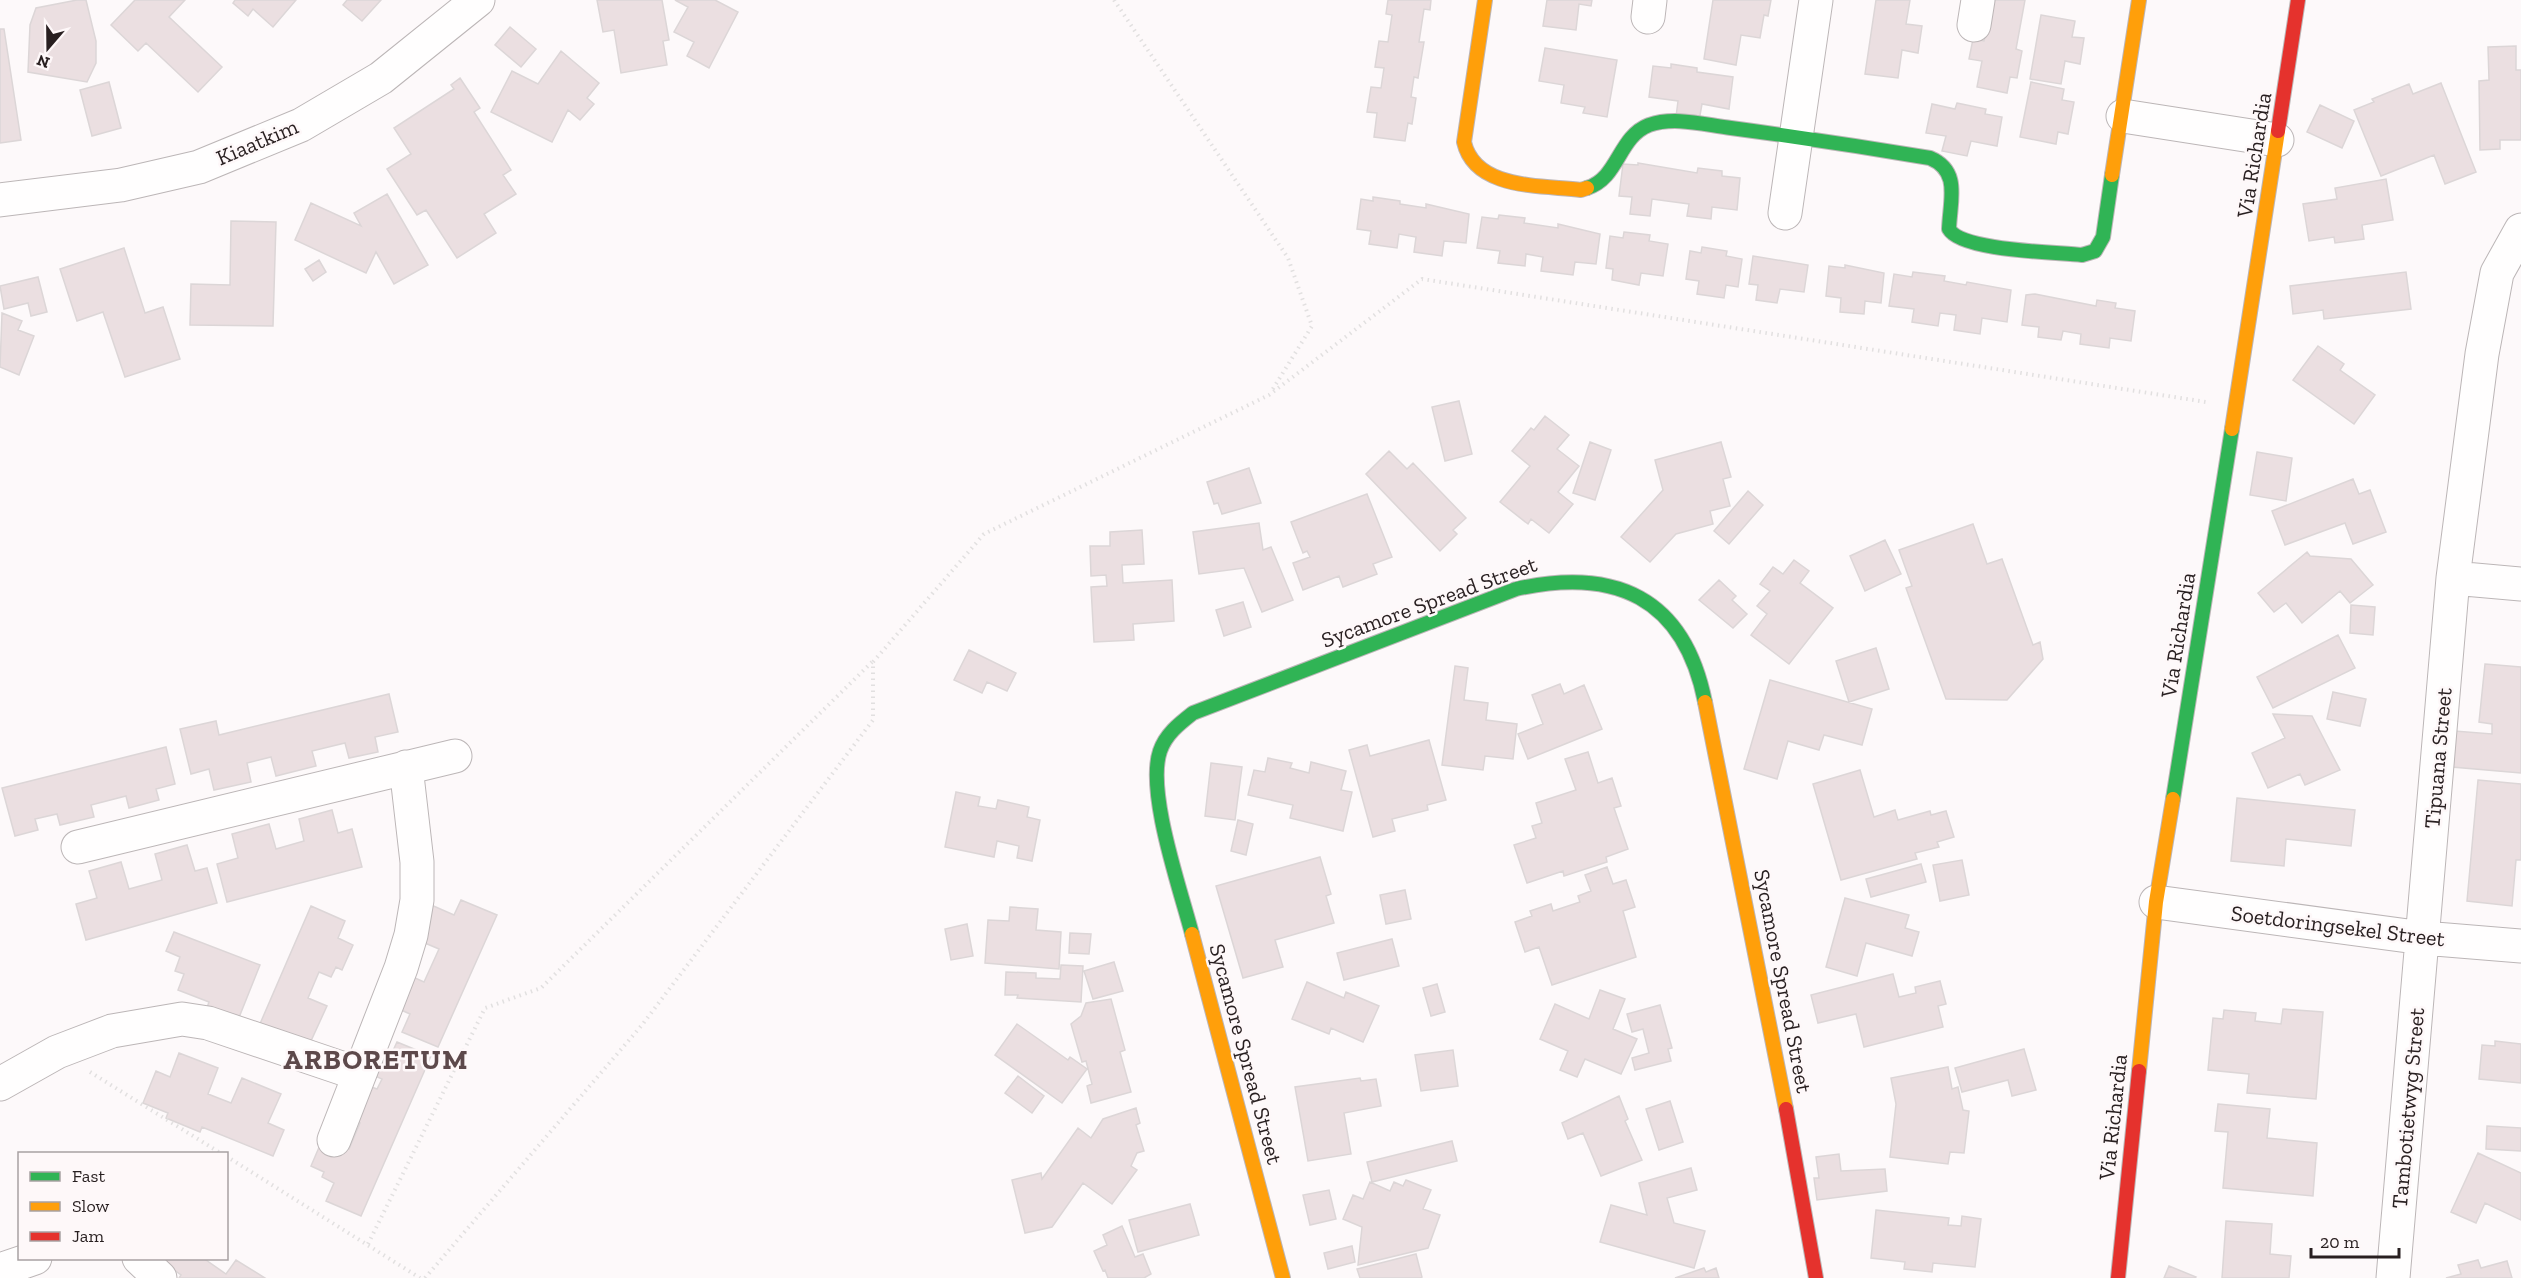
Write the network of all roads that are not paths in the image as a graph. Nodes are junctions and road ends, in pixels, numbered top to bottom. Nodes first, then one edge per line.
1 (478, 0) edge
2 (1485, 0) edge
3 (1816, 0) edge
4 (2139, 0) edge
5 (2298, 0) edge
6 (2123, 116) junction
7 (1798, 136) junction
8 (2277, 140) junction
9 (0, 200) edge
10 (1785, 213) dead end
11 (2521, 230) edge
12 (2453, 578) junction
13 (2521, 584) edge
14 (455, 756) dead end
15 (406, 767) junction
16 (78, 846) dead end
17 (2156, 902) junction
18 (2423, 938) junction
19 (2521, 946) edge
20 (359, 1074) junction
21 (0, 1084) edge
22 (334, 1140) dead end
23 (29, 1260) edge
24 (141, 1260) edge
25 (0, 1270) edge
26 (160, 1278) edge
27 (1283, 1278) edge
28 (1816, 1278) edge
29 (2118, 1278) edge
30 (2393, 1278) edge

1 - 9 street, Kiaatkim
2 - 7 street
3 - 7 street
4 - 6 street
5 - 8 street, Via Richardia
6 - 7 street
6 - 8 street
7 - 10 street
8 - 17 street, Via Richardia
11 - 12 street, Tipuana Street
12 - 13 street
12 - 18 street, Tipuana Street
14 - 15 street
15 - 16 street
15 - 20 street
17 - 18 street, Soetdoringsekel Street
17 - 29 street, Via Richardia
18 - 19 street, Soetdoringsekel Street
18 - 30 street, Tambotietwyg Street
20 - 21 street
20 - 22 street
23 - 25 street
24 - 26 street
27 - 28 street, Sycamore Spread Street

